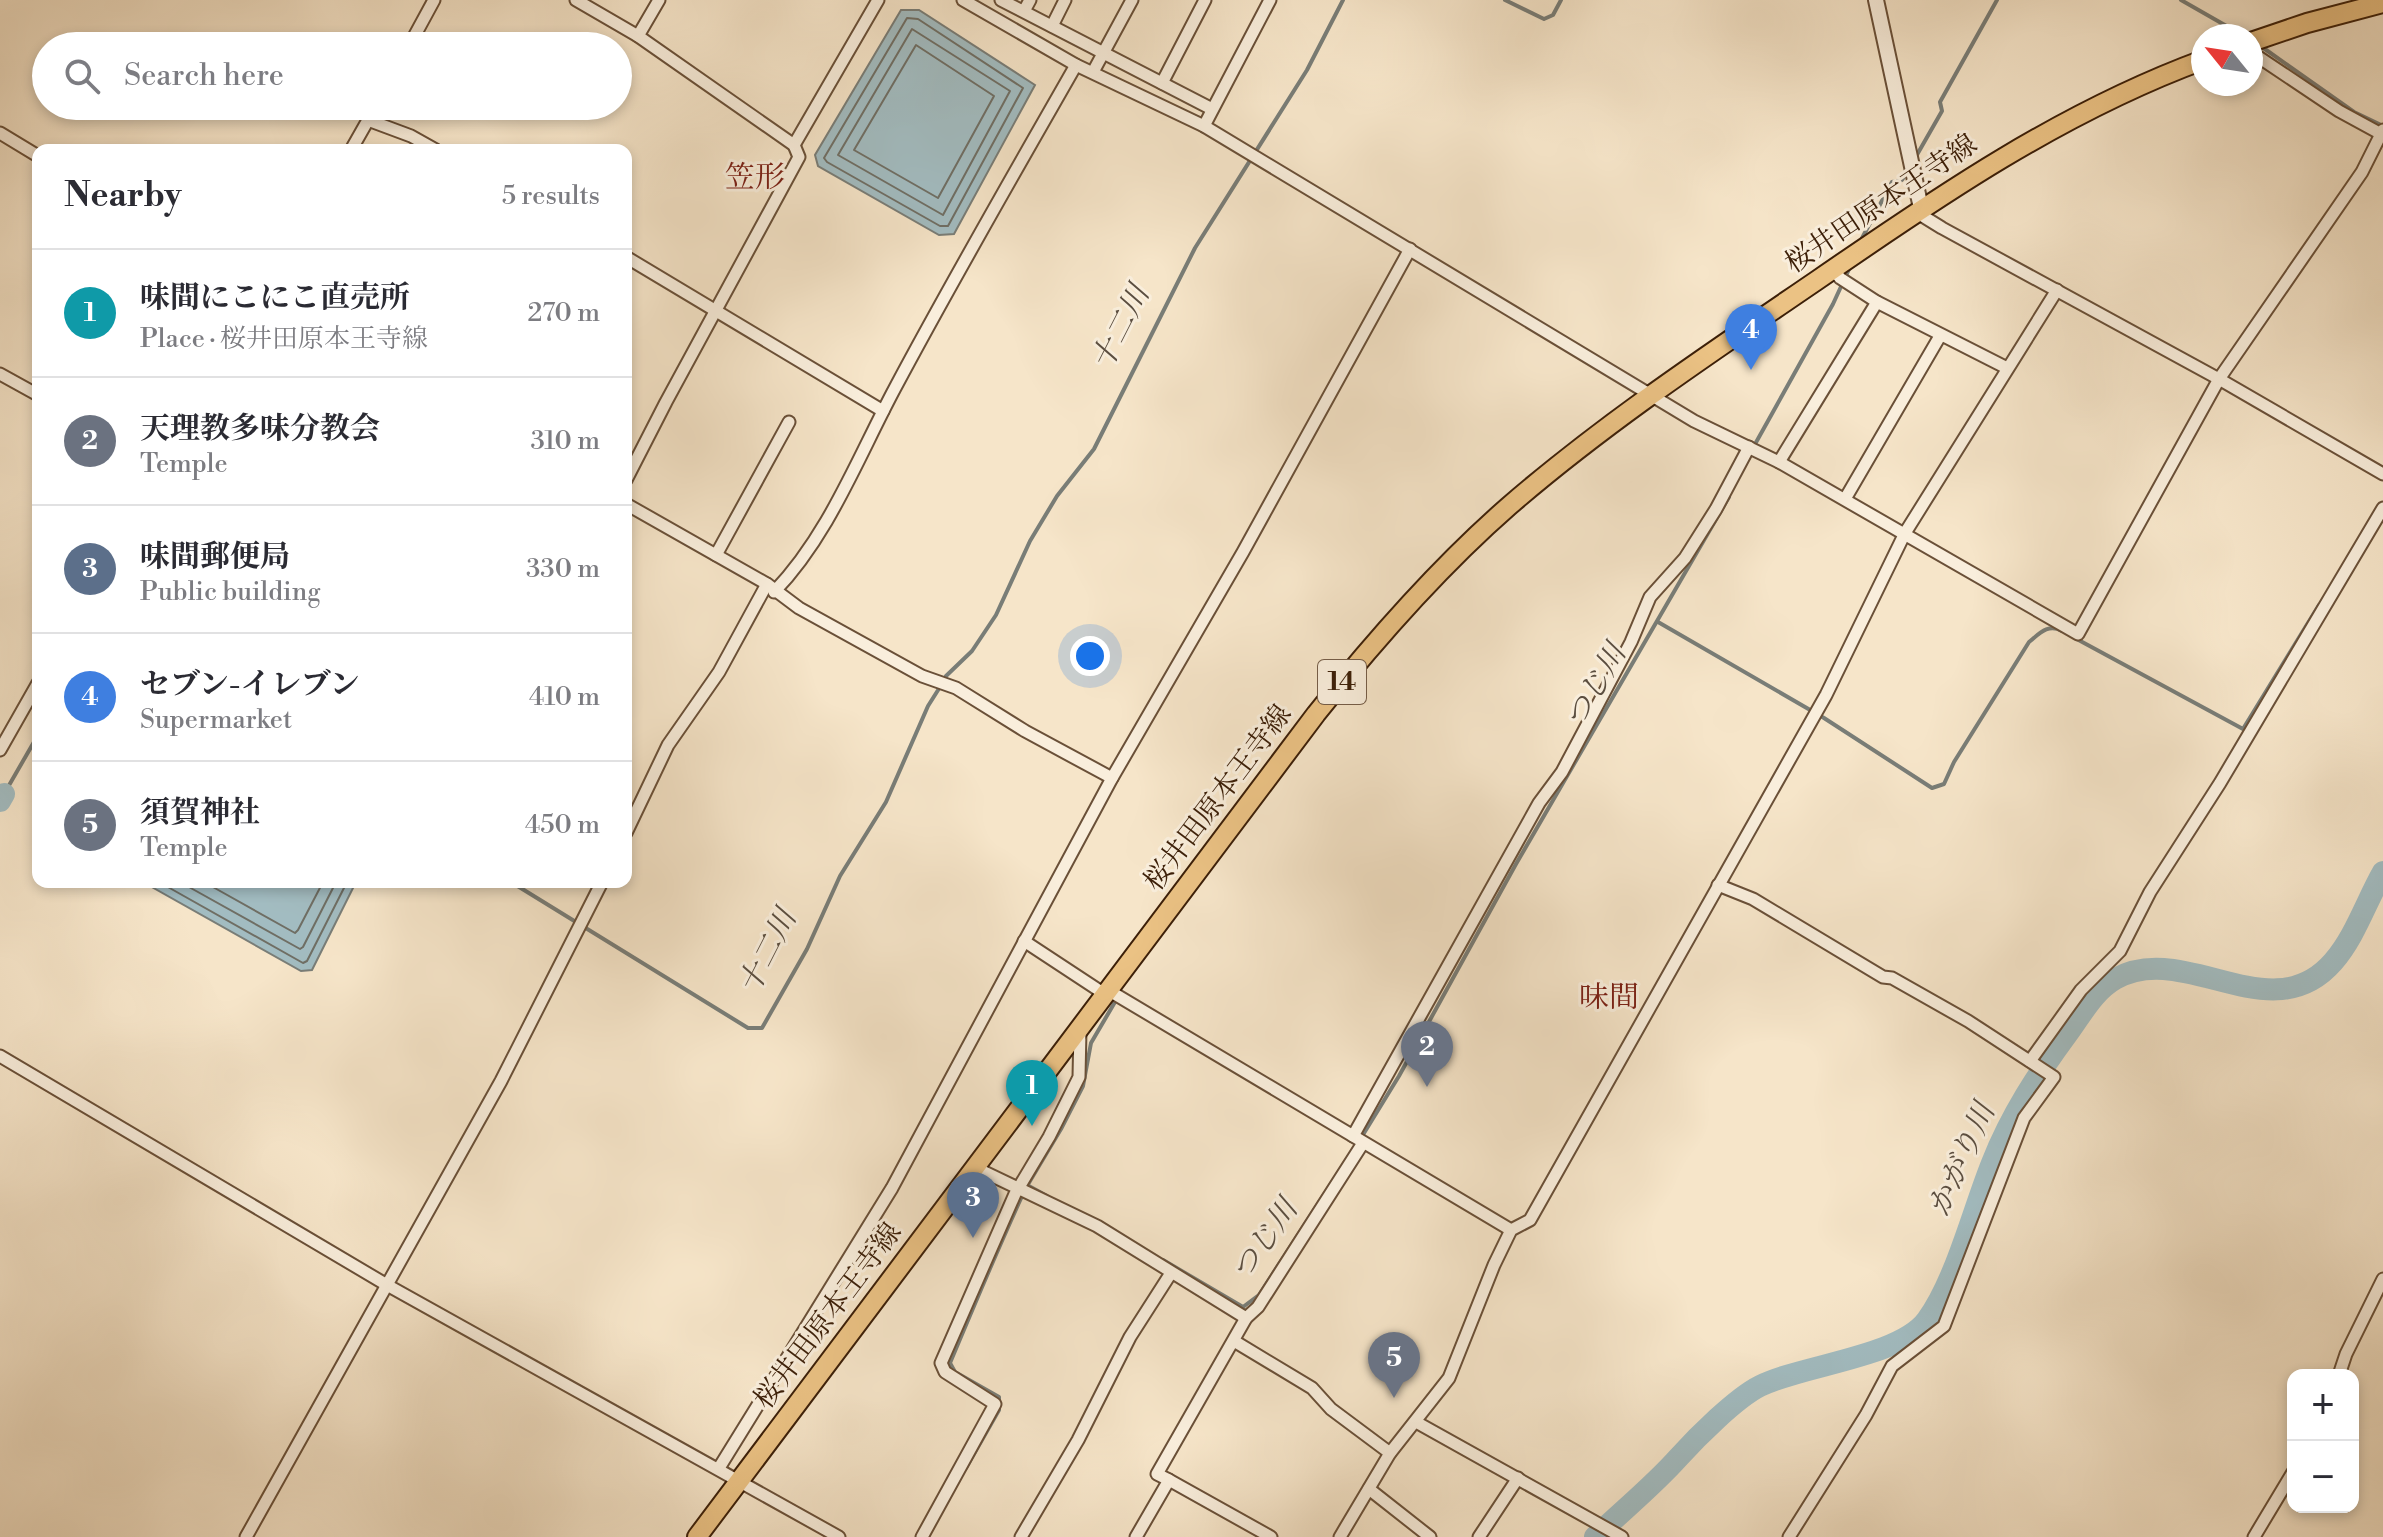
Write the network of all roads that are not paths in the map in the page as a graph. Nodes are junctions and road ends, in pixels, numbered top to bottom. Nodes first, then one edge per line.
1 (434, 0) edge
2 (576, 0) edge
3 (659, 0) edge
4 (878, 0) edge
5 (963, 0) edge
6 (1001, 0) edge
7 (1065, 0) edge
8 (1132, 0) edge
9 (1205, 0) edge
10 (1270, 0) edge
11 (1876, 0) edge
12 (2383, 3) edge
13 (1027, 6) edge
14 (1052, 26) junction
15 (417, 32) edge
16 (631, 32) edge
17 (632, 33) edge
18 (638, 36) junction
19 (2263, 38) edge
20 (1104, 52) junction
21 (2263, 60) edge
22 (1076, 65) junction
23 (2191, 65) edge
24 (1093, 72) junction
25 (1162, 83) junction
26 (1212, 109) junction
27 (368, 120) joint
28 (1204, 126) junction
29 (0, 133) edge
30 (2382, 133) edge
31 (354, 144) edge
32 (425, 144) edge
33 (794, 145) junction
34 (32, 152) edge
35 (1921, 208) junction
36 (1410, 249) junction
37 (632, 261) edge
38 (1841, 277) junction
39 (2057, 290) junction
40 (1877, 302) junction
41 (716, 310) junction
42 (1940, 336) junction
43 (2007, 368) junction
44 (0, 374) edge
45 (2219, 379) junction
46 (32, 392) edge
47 (1653, 395) junction
48 (883, 411) junction
49 (789, 422) dead end
50 (1749, 447) junction
51 (1779, 462) junction
52 (632, 469) edge
53 (2383, 474) edge
54 (1845, 499) junction
55 (632, 507) edge
56 (2383, 508) edge
57 (1905, 533) junction
58 (716, 555) junction
59 (770, 588) junction
60 (32, 694) edge
61 (0, 750) edge
62 (1112, 778) junction
63 (632, 820) edge
64 (1718, 885) junction
65 (599, 888) edge
66 (1024, 941) junction
67 (1107, 991) junction
68 (1080, 1029) junction
69 (0, 1056) edge
70 (2030, 1061) junction
71 (1358, 1140) junction
72 (976, 1168) junction
73 (1018, 1189) junction
74 (1511, 1230) junction
75 (1171, 1273) junction
76 (2383, 1279) edge
77 (387, 1285) junction
78 (1246, 1318) junction
79 (1234, 1341) junction
80 (2341, 1369) edge
81 (1416, 1422) junction
82 (1390, 1453) junction
83 (719, 1468) junction
84 (1518, 1478) junction
85 (740, 1480) junction
86 (1169, 1480) junction
87 (2287, 1482) edge
88 (1369, 1489) junction
89 (1605, 1533) edge
90 (246, 1537) edge
91 (697, 1537) edge
92 (839, 1537) edge
93 (922, 1537) edge
94 (1021, 1537) edge
95 (1136, 1537) edge
96 (1271, 1537) edge
97 (1340, 1537) edge
98 (1430, 1537) edge
99 (1479, 1537) edge
100 (1622, 1537) edge
101 (1789, 1537) edge
102 (2254, 1537) edge

1 - 15 street
2 - 16 street
3 - 18 street
4 - 33 street
5 - 22 street
6 - 13 street
7 - 14 street
8 - 20 street
9 - 25 street
10 - 26 street
11 - 35 street
12 - 19 main road
13 - 14 street
14 - 20 street
17 - 18 street
18 - 33 street
20 - 24 street
20 - 25 street
21 - 30 street
22 - 24 street
22 - 48 street
23 - 35 main road, 桜井田原本王寺線 / 14
24 - 28 street
25 - 26 street
26 - 28 street
27 - 31 street
27 - 32 street
28 - 36 street
29 - 34 street
30 - 45 street
33 - 41 street
35 - 38 main road, 桜井田原本王寺線 / 14
35 - 39 street
36 - 47 street
36 - 62 street
37 - 41 street
38 - 40 street
38 - 47 main road, 桜井田原本王寺線 / 14
39 - 43 street
39 - 45 street
40 - 42 street
40 - 51 street
41 - 48 street
41 - 52 street
42 - 43 street
42 - 54 street
43 - 57 street
44 - 46 street
45 - 53 street
45 - 57 street
47 - 50 street
47 - 67 main road, 桜井田原本王寺線 / 14
48 - 59 street
49 - 58 street
50 - 51 street
50 - 71 street
51 - 54 street
54 - 57 street
55 - 58 street
56 - 70 street
57 - 64 street
58 - 59 street
59 - 62 street
59 - 63 street
60 - 61 street
62 - 66 street
64 - 70 street
64 - 74 street
65 - 77 street
66 - 67 street
66 - 83 street
67 - 68 main road, 桜井田原本王寺線 / 14
67 - 71 street
68 - 72 main road, 桜井田原本王寺線 / 14
68 - 73 street
69 - 77 street
70 - 101 street
71 - 74 street
71 - 78 street
72 - 73 street
72 - 85 main road, 桜井田原本王寺線 / 14
73 - 75 street
73 - 93 street
74 - 81 street
75 - 78 street
75 - 94 street
76 - 80 street
77 - 83 street
77 - 90 street
78 - 79 street
79 - 82 street
79 - 86 street
81 - 82 street
81 - 84 street
82 - 88 street
83 - 85 street
84 - 89 street
84 - 99 street
85 - 91 main road, 桜井田原本王寺線 / 14
85 - 92 street
86 - 95 street
86 - 96 street
87 - 102 street
88 - 97 street
88 - 98 street
89 - 100 street

